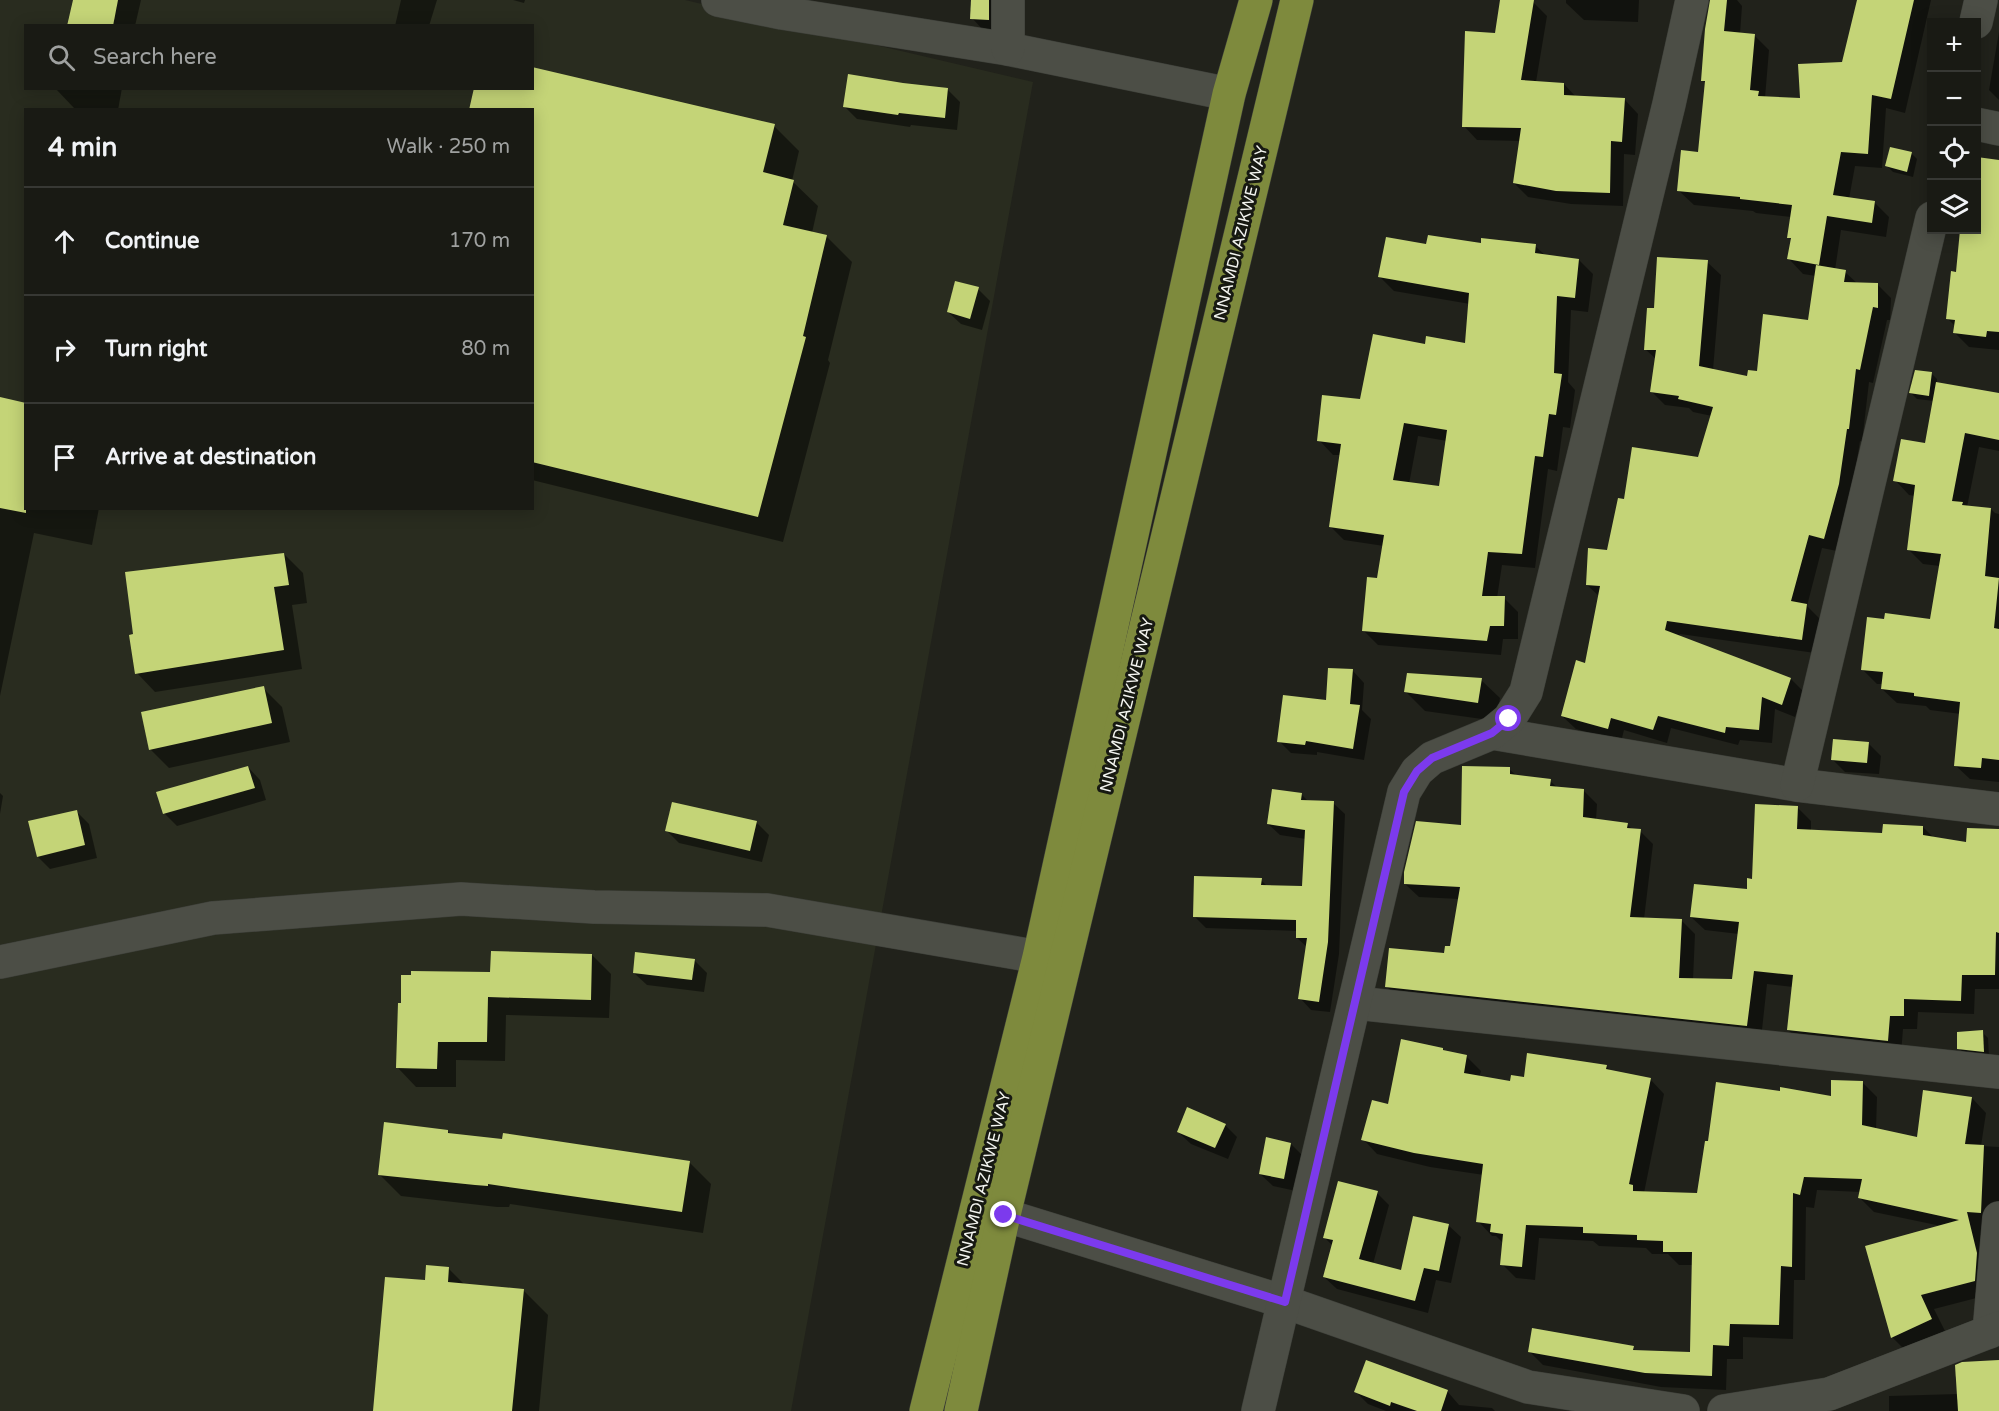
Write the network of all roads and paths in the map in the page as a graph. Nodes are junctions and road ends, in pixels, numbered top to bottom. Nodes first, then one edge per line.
1 (718, 0) edge
2 (1008, 0) edge
3 (1256, 0) edge
4 (1297, 0) edge
5 (1692, 0) edge
6 (1981, 0) edge
7 (1977, 18) edge
8 (1008, 50) junction
9 (1229, 94) junction
10 (1981, 125) edge
11 (1999, 129) edge
12 (1928, 234) edge
13 (1492, 733) junction
14 (1797, 785) junction
15 (1999, 809) edge
16 (1039, 957) junction
17 (0, 962) edge
18 (1356, 1003) junction
19 (1999, 1072) edge
20 (1004, 1215) junction
21 (1999, 1218) edge
22 (1285, 1302) junction
23 (1994, 1330) edge
24 (1525, 1399) edge
25 (1827, 1403) edge
26 (926, 1411) edge
27 (961, 1411) edge
28 (1258, 1411) edge
29 (1683, 1411) edge
30 (1724, 1411) edge

1 - 8 street
2 - 8 street
3 - 9 highway, NNAMDI AZIKWE WAY
4 - 20 highway, NNAMDI AZIKWE WAY
5 - 13 street
6 - 7 street
8 - 9 street
9 - 16 highway, NNAMDI AZIKWE WAY
10 - 11 street
12 - 14 street
13 - 14 street
13 - 18 street
14 - 15 street
16 - 17 street
16 - 26 highway, NNAMDI AZIKWE WAY
18 - 19 street
18 - 22 street
20 - 22 street
20 - 27 highway, NNAMDI AZIKWE WAY
21 - 23 street
22 - 24 street
22 - 28 street
23 - 25 street
24 - 29 street
25 - 30 street

